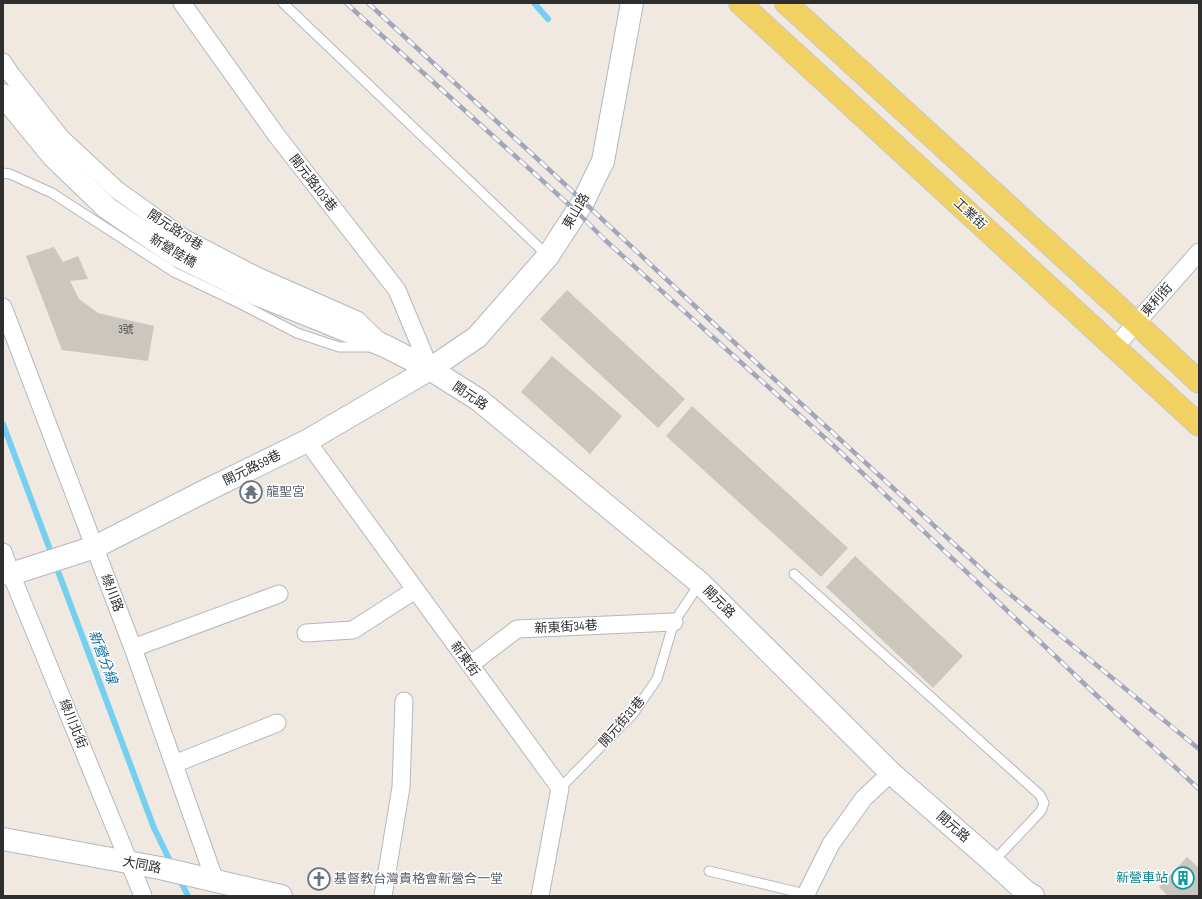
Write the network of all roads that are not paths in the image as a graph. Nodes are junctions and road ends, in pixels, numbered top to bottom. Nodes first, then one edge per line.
1 (182, 3) edge
2 (283, 3) edge
3 (632, 3) edge
4 (740, 3) edge
5 (793, 6) edge
6 (3, 62) edge
7 (3, 96) edge
8 (3, 173) edge
9 (1199, 252) edge
10 (548, 256) junction
11 (3, 307) edge
12 (1136, 323) junction
13 (385, 346) junction
14 (1115, 347) junction
15 (430, 370) junction
16 (1199, 382) edge
17 (1199, 425) edge
18 (307, 442) junction
19 (95, 548) junction
20 (3, 552) edge
21 (7, 574) edge
22 (794, 574) dead end
23 (700, 582) junction
24 (415, 590) junction
25 (279, 594) dead end
26 (674, 622) junction
27 (306, 633) dead end
28 (133, 648) junction
29 (470, 665) junction
30 (404, 701) dead end
31 (276, 723) dead end
32 (174, 764) junction
33 (891, 773) junction
34 (560, 788) junction
35 (3, 839) edge
36 (993, 862) junction
37 (130, 863) junction
38 (709, 871) dead end
39 (215, 881) junction
40 (805, 895) edge
41 (1029, 895) edge
42 (143, 896) edge
43 (281, 896) edge
44 (383, 896) edge
45 (540, 896) edge

1 - 15 street, 開元路103巷
2 - 10 lane
3 - 10 street, 東山路
4 - 14 main road, 工業街
5 - 12 main road
6 - 13 street, 開元路79巷
7 - 13 street, 新營陸橋
8 - 13 lane
9 - 12 street, 東利街
10 - 15 street, 東山路
11 - 19 street, 綠川路
12 - 14 street, 東利街
12 - 16 main road
13 - 15 street, 開元路
14 - 17 main road, 工業街
15 - 18 street, 開元路59巷
15 - 23 street, 開元路
18 - 19 street, 開元路59巷
18 - 24 street, 新東街
19 - 21 street, 開元路59巷
19 - 28 street, 綠川路
20 - 21 street, 綠川北街
21 - 37 street, 綠川北街
22 - 36 lane
23 - 26 lane, 開元街31巷
23 - 33 street, 開元路
24 - 27 street
24 - 29 street, 新東街
25 - 28 street
26 - 29 street, 新東街34巷
26 - 34 lane, 開元街31巷
28 - 32 street, 綠川路
29 - 34 street, 新東街
30 - 44 street
31 - 32 street
32 - 39 street, 綠川路
33 - 36 street, 開元路
33 - 40 street
34 - 45 street
35 - 37 street, 大同路
36 - 41 street, 開元路
37 - 39 street, 大同路
37 - 42 street, 綠川北街
38 - 40 lane
39 - 43 street, 大同路

